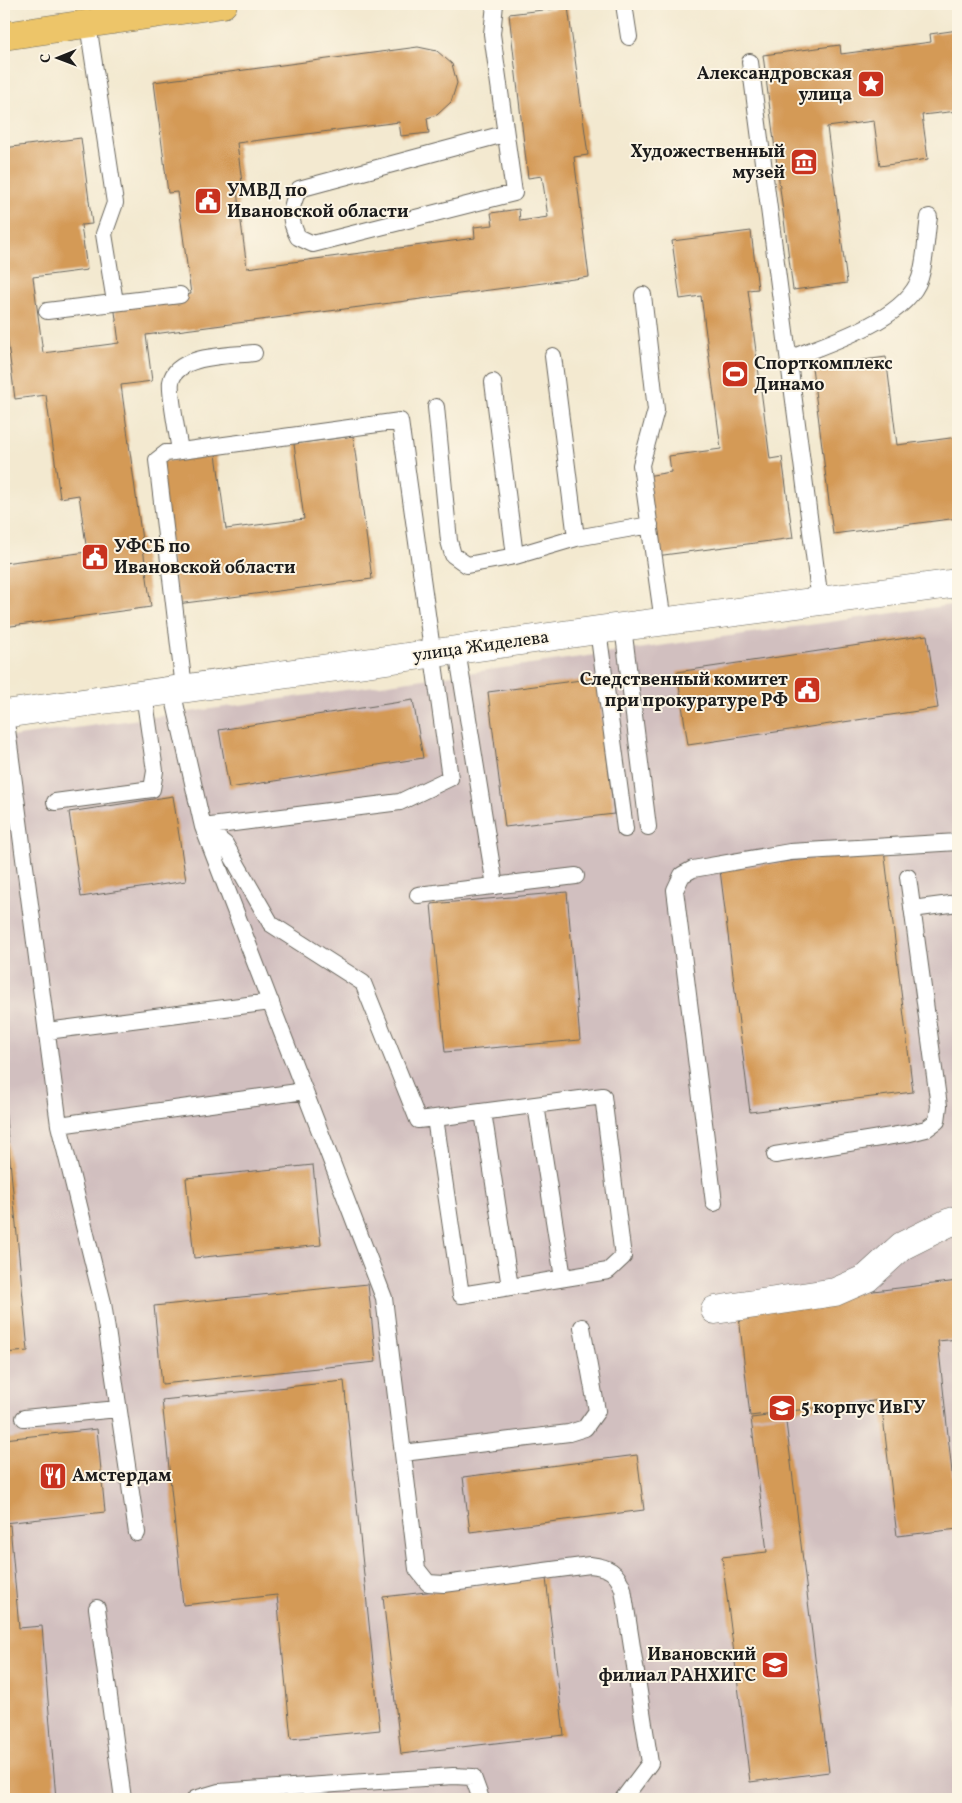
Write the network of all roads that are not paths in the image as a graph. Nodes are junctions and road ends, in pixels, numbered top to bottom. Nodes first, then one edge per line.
1 (223, 4) edge
2 (495, 4) edge
3 (624, 4) edge
4 (88, 24) junction
5 (4, 36) edge
6 (629, 37) dead end
7 (750, 62) dead end
8 (504, 134) junction
9 (929, 217) dead end
10 (180, 295) dead end
11 (642, 295) dead end
12 (115, 302) junction
13 (47, 311) dead end
14 (254, 353) dead end
15 (553, 356) dead end
16 (789, 359) junction
17 (493, 382) dead end
18 (436, 407) dead end
19 (180, 451) junction
20 (650, 525) junction
21 (576, 538) junction
22 (515, 556) junction
23 (958, 583) edge
24 (820, 601) junction
25 (663, 622) junction
26 (610, 629) junction
27 (444, 652) junction
28 (178, 689) junction
29 (144, 694) junction
30 (4, 714) edge
31 (55, 802) dead end
32 (204, 827) junction
33 (648, 827) dead end
34 (625, 829) dead end
35 (958, 842) edge
36 (576, 876) dead end
37 (908, 877) dead end
38 (495, 886) junction
39 (418, 896) dead end
40 (958, 903) edge
41 (912, 909) junction
42 (271, 1002) junction
43 (47, 1032) junction
44 (305, 1091) junction
45 (536, 1105) junction
46 (483, 1112) junction
47 (435, 1118) junction
48 (59, 1125) junction
49 (775, 1155) dead end
50 (714, 1203) dead end
51 (958, 1220) edge
52 (563, 1278) junction
53 (510, 1287) junction
54 (715, 1310) dead end
55 (582, 1327) dead end
56 (118, 1408) junction
57 (24, 1418) dead end
58 (403, 1453) junction
59 (136, 1533) dead end
60 (98, 1608) dead end
61 (123, 1799) edge
62 (195, 1799) edge
63 (481, 1799) edge
64 (623, 1799) edge

1 - 4 highway
2 - 8 lane
3 - 6 lane
4 - 5 highway
4 - 12 lane
7 - 16 lane
8 - 8 lane
9 - 16 lane
10 - 12 lane
11 - 20 lane
12 - 13 lane
14 - 19 lane
15 - 21 lane
16 - 24 lane
17 - 22 lane
18 - 22 lane
19 - 27 lane
19 - 28 lane
20 - 21 lane
20 - 25 lane
21 - 22 lane
23 - 24 street, улица Жиделева
24 - 25 street, улица Жиделева
25 - 26 street, улица Жиделева
26 - 27 street, улица Жиделева
26 - 33 lane
26 - 34 lane
27 - 28 street, улица Жиделева
27 - 32 lane
27 - 38 lane
28 - 29 street, улица Жиделева
28 - 32 lane
29 - 30 street, улица Жиделева
29 - 31 lane
30 - 43 lane
32 - 42 lane
32 - 47 lane
35 - 50 lane
36 - 38 lane
37 - 41 lane
38 - 39 lane
40 - 41 lane
41 - 49 lane
42 - 43 lane
42 - 44 lane
43 - 48 lane
44 - 48 lane
44 - 58 lane
45 - 46 lane
45 - 52 lane
45 - 52 lane
46 - 47 lane
46 - 53 lane
47 - 53 lane
48 - 56 lane
51 - 54 street
52 - 53 lane
55 - 58 lane
56 - 57 lane
56 - 59 lane
58 - 64 lane
60 - 61 lane
62 - 63 lane

